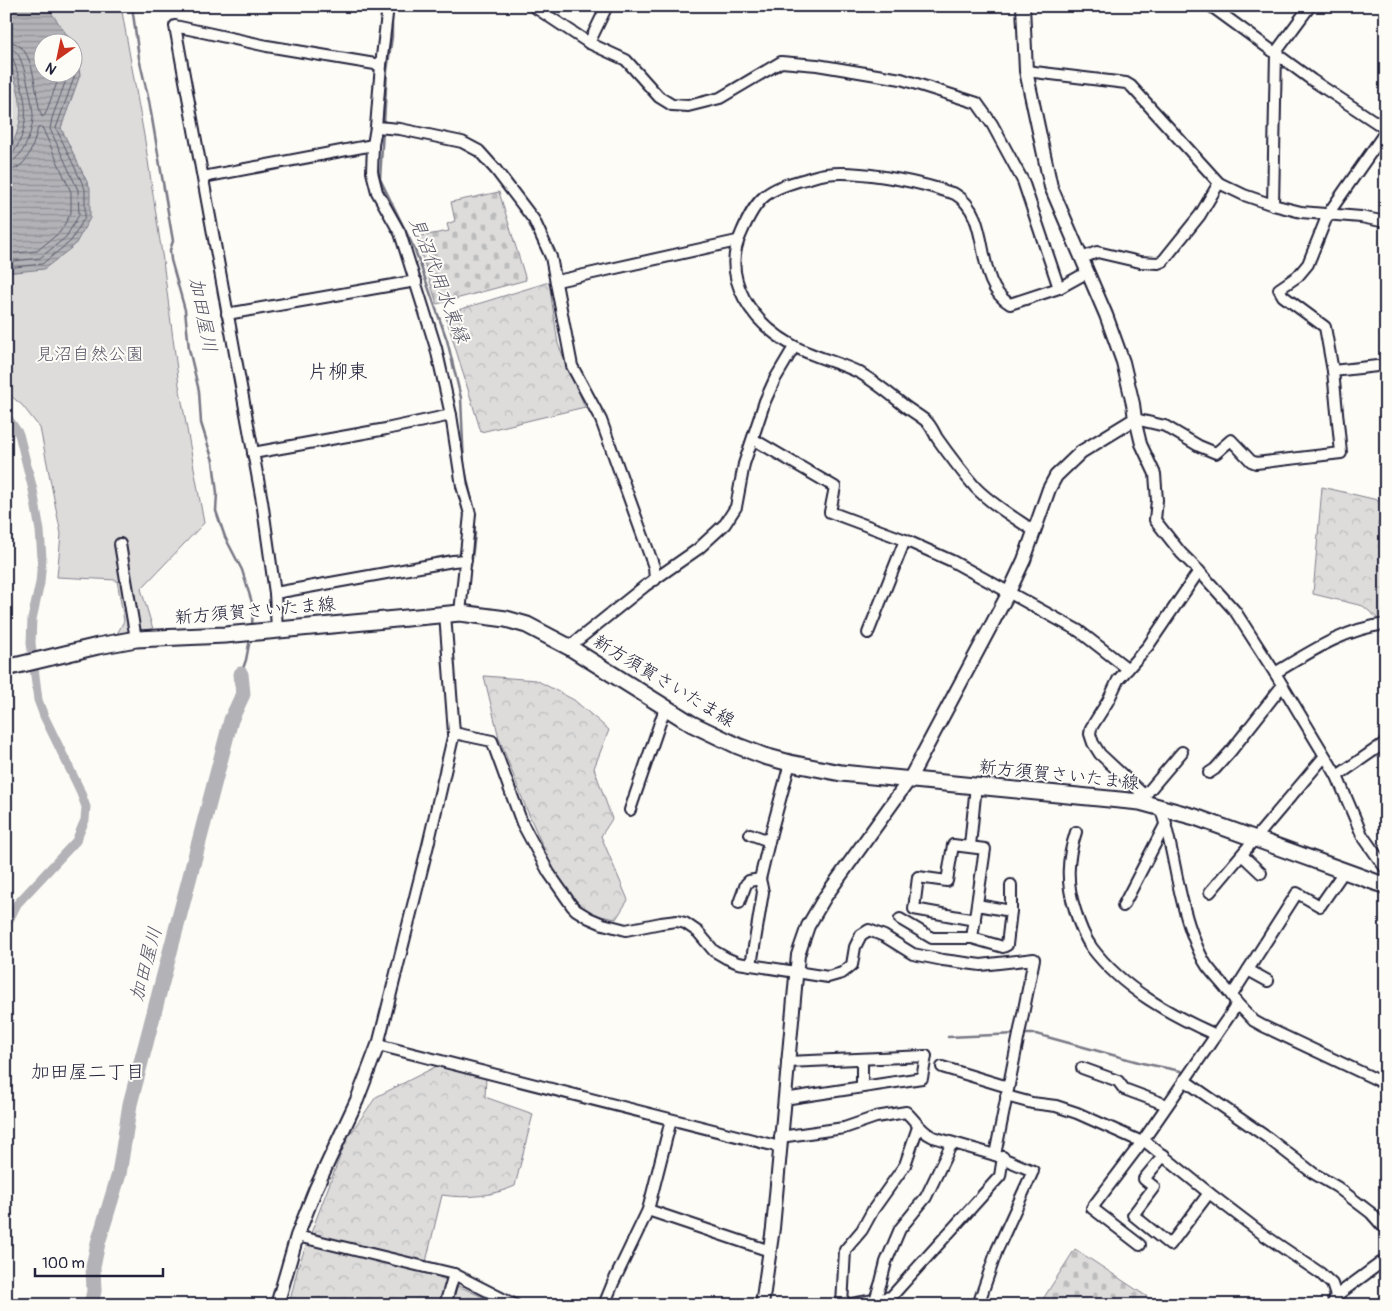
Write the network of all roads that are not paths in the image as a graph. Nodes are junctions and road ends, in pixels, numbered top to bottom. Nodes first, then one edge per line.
1 (388, 6) edge
2 (533, 6) edge
3 (607, 6) edge
4 (1023, 6) edge
5 (1211, 6) edge
6 (1310, 6) edge
7 (589, 43) junction
8 (1276, 52) junction
9 (381, 66) junction
10 (1026, 71) junction
11 (376, 127) junction
12 (1386, 130) edge
13 (373, 146) junction
14 (203, 177) junction
15 (1219, 183) junction
16 (1273, 205) junction
17 (1328, 214) junction
18 (1386, 222) edge
19 (737, 241) junction
20 (1082, 258) junction
21 (1088, 272) junction
22 (557, 281) junction
23 (416, 282) junction
24 (1059, 288) junction
25 (227, 314) junction
26 (794, 346) junction
27 (1386, 365) edge
28 (1333, 371) junction
29 (451, 415) junction
30 (1135, 419) junction
31 (752, 439) junction
32 (253, 453) junction
33 (1034, 531) junction
34 (905, 540) junction
35 (120, 544) dead end
36 (466, 560) junction
37 (1200, 571) junction
38 (655, 580) junction
39 (1009, 592) junction
40 (275, 593) junction
41 (453, 614) junction
42 (1386, 624) edge
43 (277, 630) junction
44 (868, 634) dead end
45 (136, 640) junction
46 (569, 647) junction
47 (6, 668) edge
48 (1128, 669) junction
49 (1275, 674) junction
50 (1282, 686) junction
51 (665, 708) junction
52 (454, 733) junction
53 (1386, 742) edge
54 (1182, 752) dead end
55 (1324, 758) junction
56 (790, 763) junction
57 (1209, 773) dead end
58 (1337, 776) junction
59 (909, 780) junction
60 (976, 785) junction
61 (1143, 799) junction
62 (1160, 807) junction
63 (630, 810) dead end
64 (1166, 823) junction
65 (1076, 832) dead end
66 (750, 834) dead end
67 (1256, 838) junction
68 (769, 840) junction
69 (970, 846) junction
70 (1242, 855) junction
71 (1386, 869) edge
72 (1345, 870) junction
73 (1260, 873) dead end
74 (760, 879) junction
75 (1011, 884) dead end
76 (1386, 886) edge
77 (1210, 892) dead end
78 (738, 903) dead end
79 (977, 905) junction
80 (1122, 906) dead end
81 (1012, 911) junction
82 (900, 919) dead end
83 (975, 920) junction
84 (972, 938) junction
85 (751, 965) junction
86 (1248, 970) junction
87 (796, 972) junction
88 (1268, 981) dead end
89 (1234, 999) junction
90 (1216, 1035) junction
91 (378, 1045) junction
92 (862, 1058) junction
93 (788, 1062) junction
94 (942, 1067) dead end
95 (1082, 1068) dead end
96 (1184, 1080) junction
97 (1386, 1084) edge
98 (862, 1087) junction
99 (1007, 1091) junction
100 (784, 1099) junction
101 (1167, 1105) junction
102 (671, 1120) junction
103 (918, 1127) junction
104 (780, 1142) junction
105 (1142, 1142) junction
106 (952, 1143) junction
107 (1164, 1155) junction
108 (999, 1156) junction
109 (1209, 1193) junction
110 (648, 1210) junction
111 (1386, 1230) edge
112 (297, 1236) junction
113 (1140, 1245) dead end
114 (770, 1251) junction
115 (1386, 1259) edge
116 (454, 1274) junction
117 (875, 1300) junction
118 (1334, 1300) edge
119 (889, 1301) edge
120 (277, 1305) edge
121 (445, 1305) edge
122 (515, 1305) edge
123 (604, 1305) edge
124 (762, 1305) edge
125 (844, 1305) edge
126 (978, 1305) edge

1 - 9 street
2 - 7 street
3 - 7 street
4 - 10 street
5 - 8 street
6 - 8 street
7 - 24 street
8 - 12 street
8 - 16 street
9 - 11 street
9 - 14 street
10 - 15 street
10 - 20 street
11 - 13 street
11 - 22 street
12 - 17 street
13 - 14 street
13 - 23 street
14 - 25 street
15 - 16 street
15 - 20 street
16 - 17 street
17 - 18 street
17 - 28 street
19 - 22 street
19 - 24 street
19 - 26 street
20 - 21 street
21 - 24 street
21 - 30 street
22 - 38 street
23 - 25 street
23 - 29 street
25 - 32 street
26 - 31 street
26 - 33 street
27 - 28 street
28 - 30 street
29 - 32 street
29 - 36 street
30 - 33 street
30 - 37 street
31 - 34 street
31 - 38 street
32 - 40 street
33 - 39 street
34 - 39 street
34 - 44 street
35 - 45 street
36 - 40 street
36 - 41 street
37 - 48 street
37 - 49 street
38 - 46 street
39 - 48 street
39 - 59 street
40 - 43 street
41 - 43 main road, 新方須賀さいたま線
41 - 46 main road, 新方須賀さいたま線
41 - 52 street
42 - 49 street
43 - 45 main road, 新方須賀さいたま線
45 - 47 main road, 新方須賀さいたま線
46 - 51 main road, 新方須賀さいたま線
48 - 61 street
49 - 50 street
50 - 55 street
50 - 57 street
51 - 56 main road, 新方須賀さいたま線
51 - 63 street
52 - 85 street
52 - 91 street
53 - 58 street
54 - 61 street
55 - 58 street
55 - 67 street
56 - 59 main road, 新方須賀さいたま線
56 - 68 street
58 - 71 street
59 - 60 main road, 新方須賀さいたま線
59 - 87 street
60 - 61 main road, 新方須賀さいたま線
60 - 69 street
61 - 62 main road, 新方須賀さいたま線
62 - 64 street
62 - 67 main road, 新方須賀さいたま線
64 - 80 street
64 - 89 street
65 - 90 street
66 - 68 street
67 - 70 street
67 - 72 main road, 新方須賀さいたま線
68 - 74 street
69 - 79 street
69 - 83 street
70 - 73 street
70 - 77 street
72 - 76 main road, 新方須賀さいたま線
72 - 86 street
74 - 78 street
74 - 85 street
75 - 81 street
79 - 81 street
79 - 83 street
81 - 84 street
82 - 84 street
83 - 84 street
85 - 87 street
86 - 88 street
86 - 89 street
87 - 93 street
87 - 99 street
89 - 90 street
89 - 97 street
90 - 96 street
91 - 102 street
91 - 112 street
92 - 93 street
92 - 98 street
92 - 98 street
93 - 100 street
94 - 99 street
95 - 101 street
96 - 101 street
96 - 111 street
98 - 100 street
99 - 105 street
99 - 108 street
100 - 104 street
101 - 105 street
102 - 104 street
102 - 110 street
103 - 104 street
103 - 106 street
103 - 125 street
104 - 114 street
105 - 107 street
105 - 113 street
106 - 108 street
106 - 117 street
107 - 109 street
107 - 109 street
108 - 119 street
108 - 126 street
109 - 118 street
110 - 114 street
110 - 123 street
112 - 116 street
112 - 120 street
114 - 124 street
115 - 118 street
116 - 121 street
116 - 122 street
117 - 119 street
117 - 125 street

